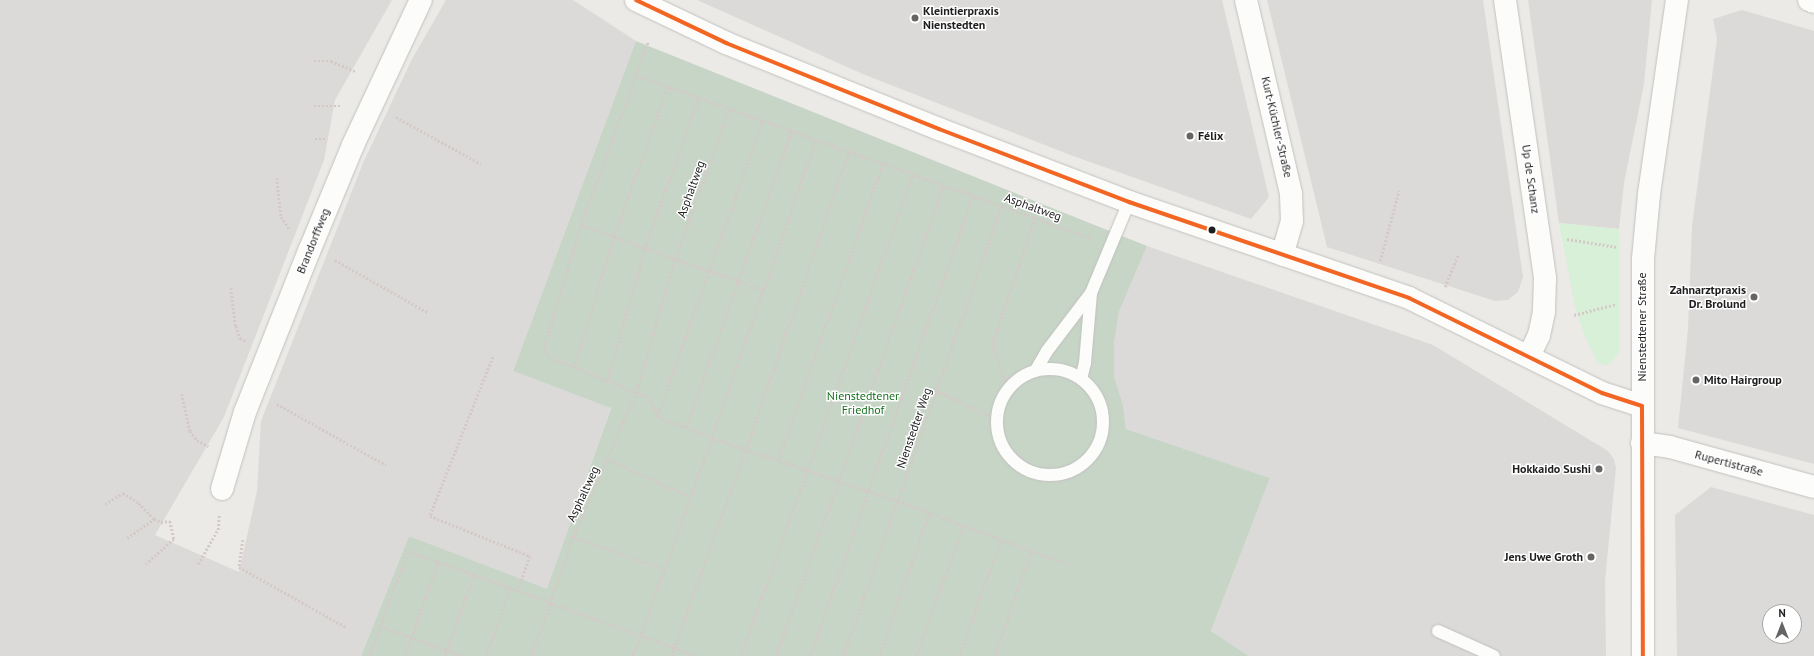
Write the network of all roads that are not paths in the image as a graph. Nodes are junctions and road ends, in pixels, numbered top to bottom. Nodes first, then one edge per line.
1 (421, 0) edge
2 (636, 0) edge
3 (1246, 0) edge
4 (1505, 0) edge
5 (1677, 0) edge
6 (1809, 0) edge
7 (1814, 2) edge
8 (1129, 202) junction
9 (1282, 255) junction
10 (1091, 293) junction
11 (1529, 356) junction
12 (1036, 370) junction
13 (1081, 379) junction
14 (1642, 406) junction
15 (1642, 443) junction
16 (1814, 487) edge
17 (222, 488) road end
18 (1438, 631) dead end
19 (1494, 656) edge
20 (1643, 656) edge

1 - 17 street, Brandorffweg
2 - 8 street
3 - 9 street, Kurt-Küchler-Straße
4 - 11 street, Up de Schanz
5 - 14 street, Nienstedtener Straße
6 - 7 street
8 - 9 street
8 - 10 lane
9 - 11 street
10 - 12 lane
10 - 13 lane
11 - 14 street
12 - 13 lane
12 - 13 lane
14 - 15 street, Nienstedtener Straße
15 - 16 street, Rupertistraße
15 - 20 street, Nienstedtener Straße
18 - 19 lane

